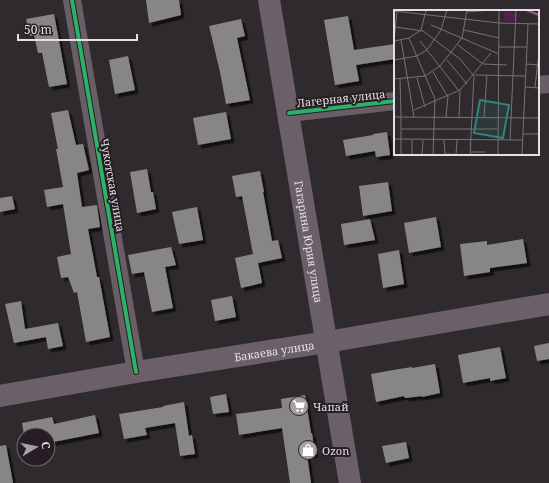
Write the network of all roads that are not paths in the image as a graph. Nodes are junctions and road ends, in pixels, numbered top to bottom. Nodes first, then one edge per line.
1 (72, 0) edge
2 (269, 0) edge
3 (549, 84) edge
4 (539, 85) edge
5 (394, 101) edge
6 (289, 113) junction
7 (549, 304) edge
8 (327, 342) junction
9 (136, 372) junction
10 (0, 396) edge
11 (350, 483) edge

1 - 9 street, Чукотская улица
2 - 6 main road, Гагарина Юрия улица
3 - 4 street
5 - 6 street, Лагерная улица
6 - 8 main road, Гагарина Юрия улица
7 - 8 main road, Бакаева улица
8 - 9 main road, Бакаева улица
8 - 11 main road, Гагарина Юрия улица
9 - 10 main road, Бакаева улица

